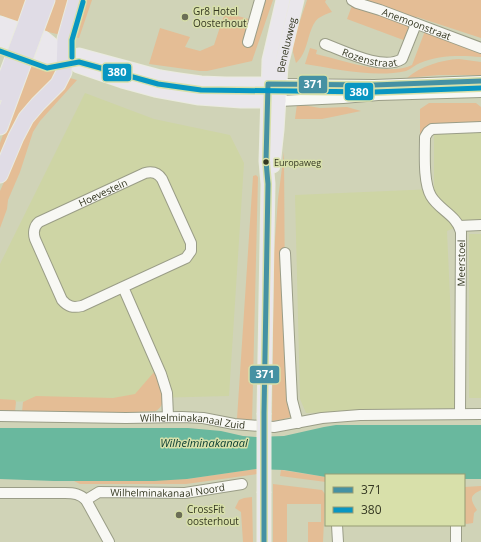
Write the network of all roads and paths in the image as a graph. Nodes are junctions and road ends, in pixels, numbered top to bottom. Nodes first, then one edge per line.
1 (34, 0) edge
2 (47, 0) edge
3 (76, 0) edge
4 (260, 0) edge
5 (283, 0) edge
6 (297, 0) edge
7 (352, 0) edge
8 (383, 0) edge
9 (380, 10) junction
10 (0, 23) edge
11 (416, 24) junction
12 (31, 25) junction
13 (0, 33) edge
14 (248, 42) dead end
15 (0, 44) edge
16 (325, 44) dead end
17 (481, 48) edge
18 (65, 57) junction
19 (18, 60) junction
20 (481, 81) edge
21 (274, 84) junction
22 (481, 92) edge
23 (0, 93) edge
24 (273, 101) junction
25 (0, 127) edge
26 (481, 127) edge
27 (0, 175) edge
28 (481, 225) edge
29 (459, 226) junction
30 (285, 253) dead end
31 (123, 287) junction
32 (460, 414) junction
33 (481, 414) edge
34 (0, 416) edge
35 (168, 416) junction
36 (298, 423) junction
37 (242, 484) dead end
38 (0, 493) edge
39 (86, 500) junction
40 (337, 526) edge
41 (456, 526) edge
42 (109, 542) edge
43 (264, 542) edge
44 (338, 542) edge
45 (456, 542) edge

1 - 12 highway
2 - 12 highway
3 - 18 highway
4 - 14 street
5 - 21 main road, Beneluxweg
6 - 21 main road, Beneluxweg
7 - 9 street, Anemoonstraat
8 - 9 street
9 - 11 street, Anemoonstraat
10 - 18 main road
11 - 16 street, Rozenstraat
11 - 17 street, Anemoonstraat
12 - 19 highway, bridge
13 - 18 main road
15 - 18 main road
18 - 21 main road
18 - 24 main road
18 - 27 highway
19 - 23 highway
19 - 25 highway
20 - 21 street
21 - 24 main road, Beneluxweg
22 - 24 street
24 - 43 main road, Beneluxweg, bridge
26 - 29 street, Meerstoel
28 - 29 street
29 - 32 street, Meerstoel
30 - 36 street
31 - 31 street, Hoevestein
31 - 35 street
32 - 33 street, Wilhelminakanaal Zuid
32 - 36 street, Wilhelminakanaal Zuid
34 - 35 street, Wilhelminakanaal Zuid
35 - 36 street, Wilhelminakanaal Zuid
37 - 39 street, Wilhelminakanaal Noord
38 - 39 street
39 - 42 street
40 - 44 street
41 - 45 street

